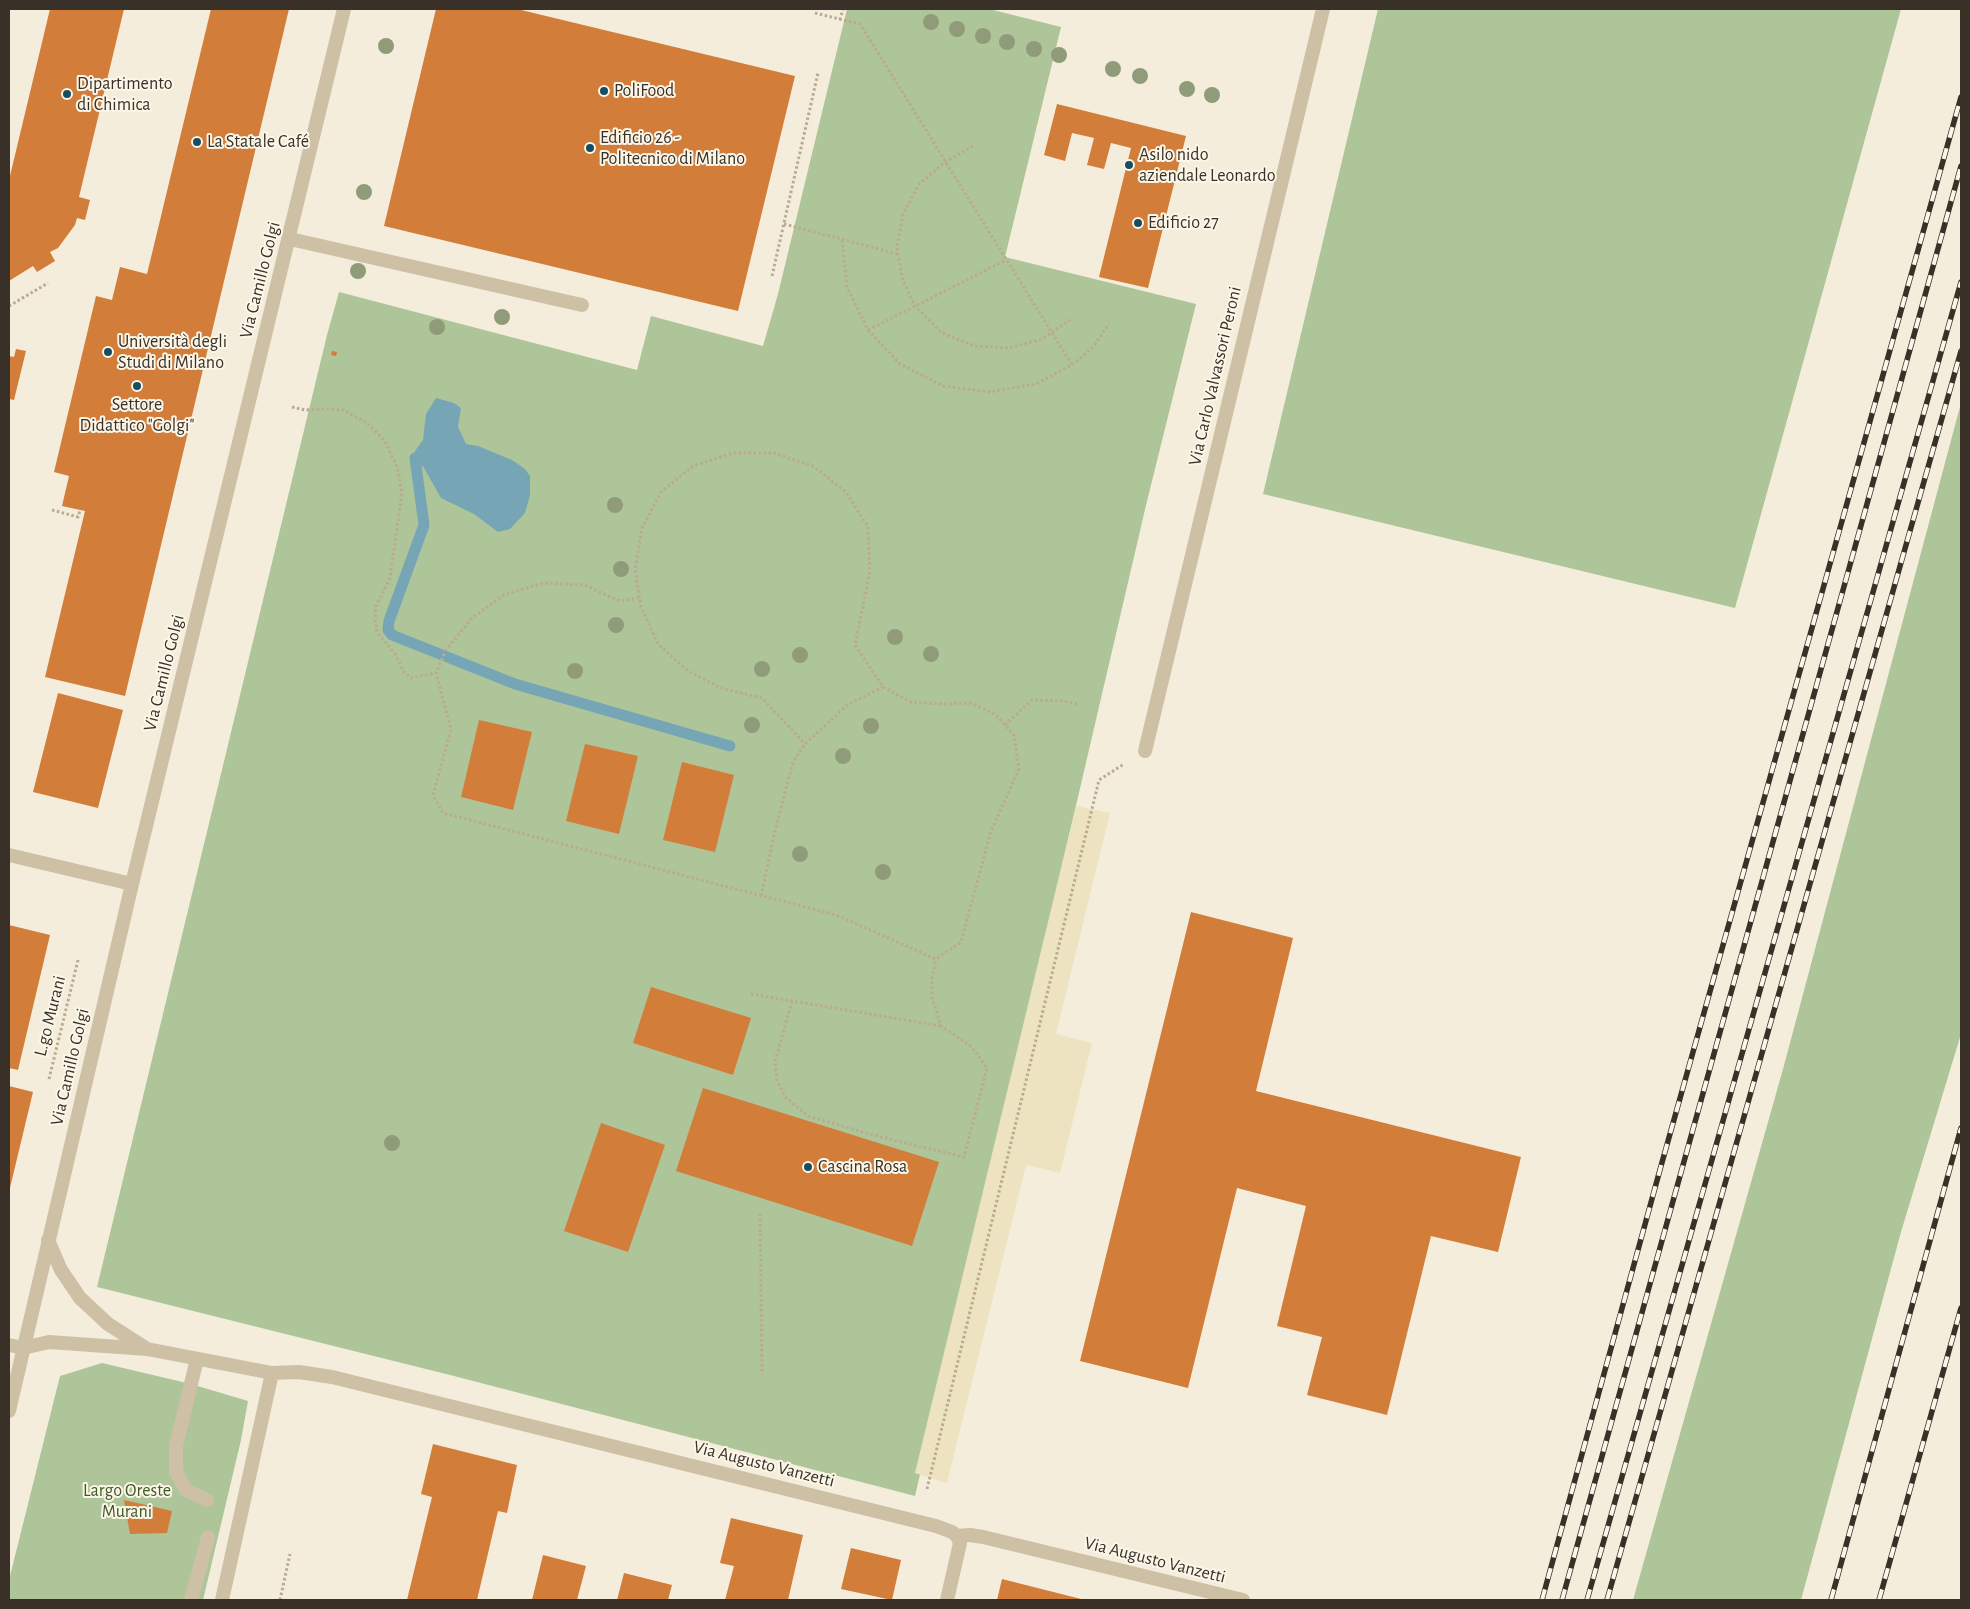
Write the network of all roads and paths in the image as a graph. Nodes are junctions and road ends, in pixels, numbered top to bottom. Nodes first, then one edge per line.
1 (344, 9) edge
2 (843, 9) edge
3 (1323, 9) edge
4 (815, 13) dead end
5 (840, 20) junction
6 (818, 73) dead end
7 (973, 146) dead end
8 (945, 162) junction
9 (784, 224) junction
10 (290, 238) junction
11 (842, 240) junction
12 (898, 254) junction
13 (1006, 260) junction
14 (772, 276) dead end
15 (48, 283) dead end
16 (9, 306) edge
17 (582, 306) dead end
18 (915, 306) junction
19 (1070, 320) dead end
20 (1109, 324) dead end
21 (868, 330) junction
22 (1052, 333) junction
23 (1072, 364) junction
24 (292, 407) dead end
25 (52, 510) dead end
26 (80, 510) dead end
27 (639, 598) junction
28 (436, 673) junction
29 (883, 687) junction
30 (1077, 704) dead end
31 (1005, 725) junction
32 (805, 744) junction
33 (1145, 751) dead end
34 (1113, 772) dead end
35 (9, 855) edge
36 (132, 884) junction
37 (761, 896) junction
38 (936, 959) junction
39 (78, 960) dead end
40 (750, 994) dead end
41 (792, 1001) junction
42 (941, 1026) junction
43 (49, 1078) dead end
44 (760, 1214) dead end
45 (48, 1240) junction
46 (9, 1345) edge
47 (23, 1348) junction
48 (147, 1349) junction
49 (197, 1359) junction
50 (272, 1373) junction
51 (762, 1376) dead end
52 (9, 1411) edge
53 (927, 1489) dead end
54 (207, 1500) dead end
55 (957, 1536) junction
56 (208, 1537) dead end
57 (290, 1554) dead end
58 (191, 1600) edge
59 (222, 1600) edge
60 (280, 1600) edge
61 (947, 1600) edge
62 (1243, 1600) edge

1 - 10 street, Via Camillo Golgi
2 - 5 path
3 - 33 street, Via Carlo Valvassori Peroni
4 - 5 path
5 - 8 path
6 - 9 path
7 - 8 path
8 - 12 path
8 - 13 path
9 - 11 path
9 - 14 path
10 - 17 street
10 - 36 street, Via Camillo Golgi
11 - 12 path
11 - 21 path
12 - 18 path
13 - 18 path
13 - 22 path
15 - 16 path
18 - 21 path
18 - 22 path
19 - 22 path
20 - 23 path
21 - 23 path
22 - 23 path
24 - 28 path
25 - 26 path
27 - 28 path
27 - 29 path
27 - 32 path
28 - 37 path
29 - 31 path
29 - 32 path
30 - 31 path
31 - 38 path
32 - 37 path
34 - 53 path
35 - 36 street
36 - 45 street, Via Camillo Golgi
37 - 38 path
38 - 42 path
39 - 43 path, L.go Murani
40 - 41 path
41 - 42 path
41 - 42 path
44 - 51 path
45 - 47 street, Via Camillo Golgi
45 - 48 street
46 - 47 street
47 - 48 street
47 - 52 street
48 - 49 street
49 - 50 street
49 - 54 street
50 - 55 street, Via Augusto Vanzetti
50 - 59 street
55 - 61 street
55 - 62 street, Via Augusto Vanzetti
56 - 58 street
57 - 60 path

